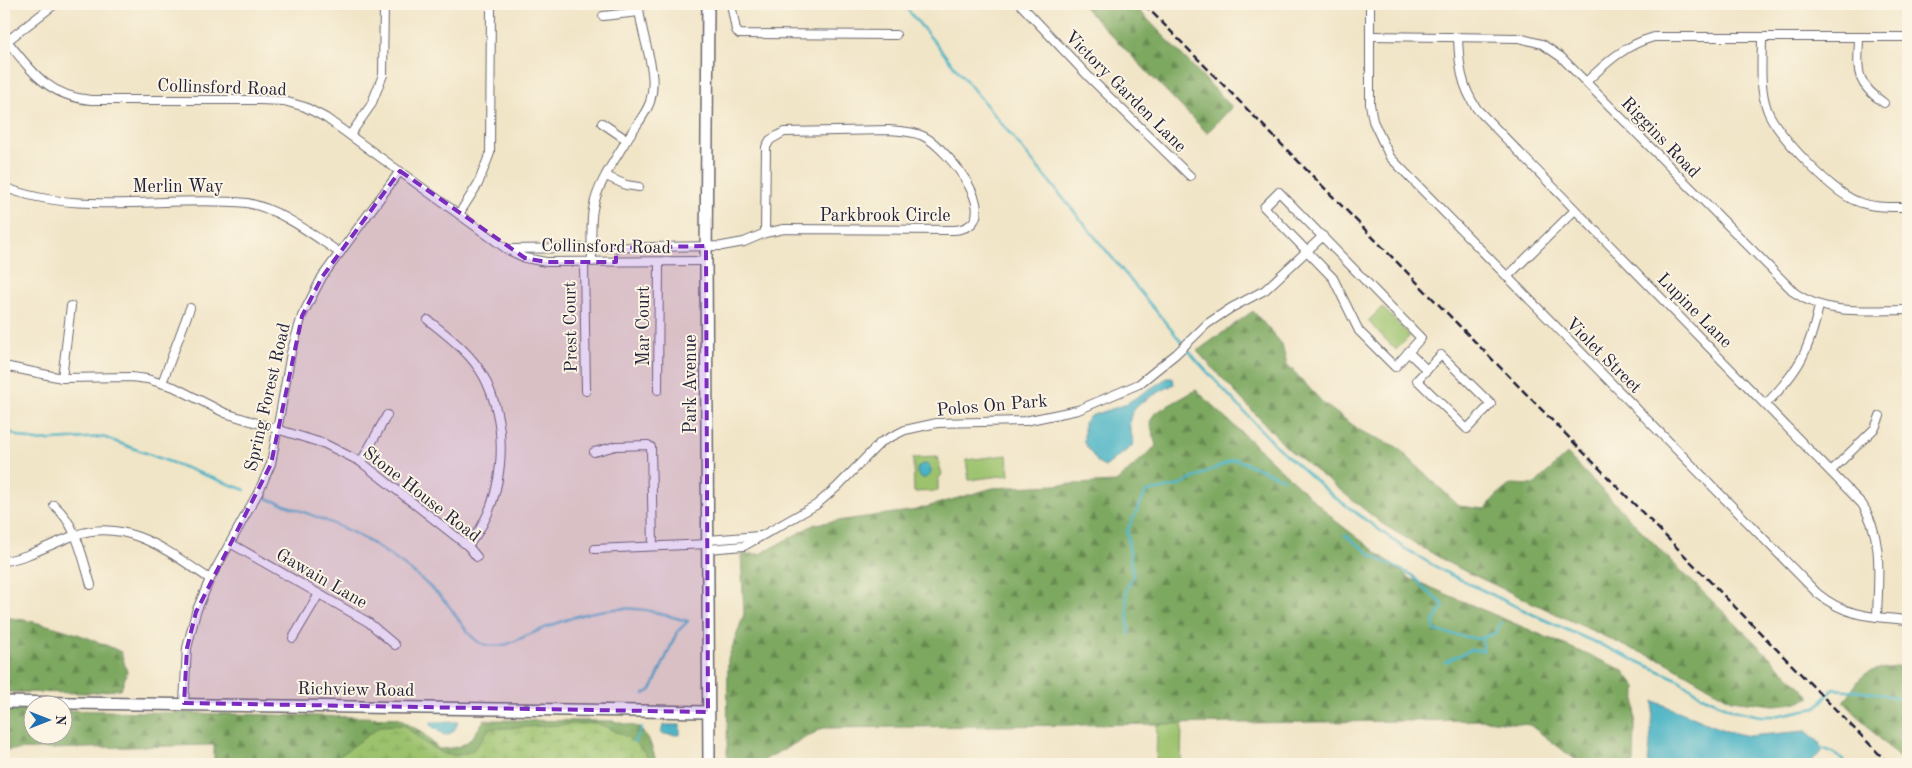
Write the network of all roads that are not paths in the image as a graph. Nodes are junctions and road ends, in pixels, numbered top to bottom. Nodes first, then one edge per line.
1 (55, 4) edge
2 (384, 4) edge
3 (491, 4) edge
4 (708, 4) edge
5 (731, 4) edge
6 (1020, 4) edge
7 (1370, 4) edge
8 (639, 8) edge
9 (603, 16) dead end
10 (896, 35) dead end
11 (1371, 36) junction
12 (1458, 37) junction
13 (1762, 38) junction
14 (1859, 38) junction
15 (1908, 38) edge
16 (5, 39) edge
17 (1586, 82) junction
18 (1884, 103) dead end
19 (602, 123) dead end
20 (350, 135) junction
21 (627, 140) junction
22 (400, 171) junction
23 (606, 176) junction
24 (1190, 176) dead end
25 (639, 186) dead end
26 (4, 187) edge
27 (1908, 207) edge
28 (1575, 210) junction
29 (459, 214) junction
30 (765, 234) junction
31 (1323, 236) junction
32 (706, 246) junction
33 (592, 248) junction
34 (616, 248) junction
35 (508, 250) junction
36 (1307, 251) junction
37 (340, 253) junction
38 (706, 261) junction
39 (588, 262) junction
40 (616, 262) junction
41 (658, 262) junction
42 (1507, 277) junction
43 (71, 306) dead end
44 (1819, 306) junction
45 (190, 308) dead end
46 (1908, 310) edge
47 (428, 320) dead end
48 (1408, 352) junction
49 (4, 366) edge
50 (1427, 370) junction
51 (62, 378) junction
52 (162, 383) junction
53 (658, 390) dead end
54 (586, 391) dead end
55 (1766, 404) junction
56 (387, 415) dead end
57 (1880, 416) dead end
58 (278, 430) junction
59 (594, 452) dead end
60 (361, 462) junction
61 (1831, 471) junction
62 (54, 505) dead end
63 (75, 535) junction
64 (230, 543) junction
65 (708, 545) junction
66 (468, 546) junction
67 (654, 546) junction
68 (596, 549) dead end
69 (477, 557) dead end
70 (4, 561) edge
71 (210, 579) junction
72 (91, 585) dead end
73 (319, 594) junction
74 (1877, 617) junction
75 (1908, 620) edge
76 (293, 638) dead end
77 (395, 645) dead end
78 (4, 702) edge
79 (184, 703) junction
80 (708, 712) junction
81 (709, 764) edge

1 - 16 street
2 - 20 street
3 - 29 street
4 - 32 main road, Park Avenue
5 - 10 street
6 - 24 street, Victory Garden Lane
7 - 11 street, Violet Street
8 - 9 street
8 - 21 street, Prest Court
11 - 12 street, Riggins Road
11 - 42 street, Violet Street
12 - 17 street, Riggins Road
12 - 28 street, Lupine Lane
13 - 14 street
13 - 17 street
13 - 27 street
14 - 15 street
14 - 18 street
16 - 20 street, Collinsford Road
17 - 44 street, Riggins Road
19 - 21 street
20 - 22 street, Collinsford Road
21 - 23 street, Prest Court
22 - 29 street, Collinsford Road
22 - 37 street, Spring Forest Road
23 - 25 street
23 - 33 street, Prest Court
26 - 37 street, Merlin Way
28 - 42 street
28 - 55 street, Lupine Lane
29 - 35 street, Collinsford Road
30 - 30 street, Parkbrook Circle
30 - 32 street, Parkbrook Circle
31 - 36 street, Polos On Park
31 - 36 street
31 - 48 street
32 - 34 street, Collinsford Road
32 - 38 main road, Park Avenue
33 - 34 street, Collinsford Road
33 - 35 street, Collinsford Road
33 - 39 street, Prest Court
34 - 40 street
35 - 39 street, Collinsford Road
36 - 48 street
36 - 65 street, Polos On Park
37 - 58 street, Spring Forest Road
38 - 41 street, Collinsford Road
38 - 65 main road, Park Avenue
39 - 40 street, Collinsford Road
39 - 54 street, Prest Court
40 - 41 street, Collinsford Road
41 - 53 street, Mar Court
42 - 74 street, Violet Street
43 - 51 street
44 - 46 street, Riggins Road
44 - 55 street
45 - 52 street
47 - 66 street
48 - 50 street
49 - 51 street, Stone House Road
50 - 50 street
51 - 52 street, Stone House Road
52 - 58 street, Stone House Road
55 - 61 street, Lupine Lane
56 - 60 street
57 - 61 street
58 - 60 street, Stone House Road
58 - 64 street, Spring Forest Road
59 - 67 street
60 - 66 street, Stone House Road
61 - 74 street, Lupine Lane
62 - 63 street
63 - 70 street
63 - 71 street
63 - 72 street
64 - 71 street, Spring Forest Road
64 - 73 street, Gawain Lane
65 - 67 street, Polos On Park
65 - 80 main road, Park Avenue
66 - 69 street, Stone House Road
67 - 68 street, Polos On Park
71 - 79 street, Spring Forest Road
73 - 76 street
73 - 77 street, Gawain Lane
74 - 75 street, Violet Street
78 - 79 main road, Richview Road
79 - 80 main road, Richview Road
80 - 81 main road, Park Avenue

